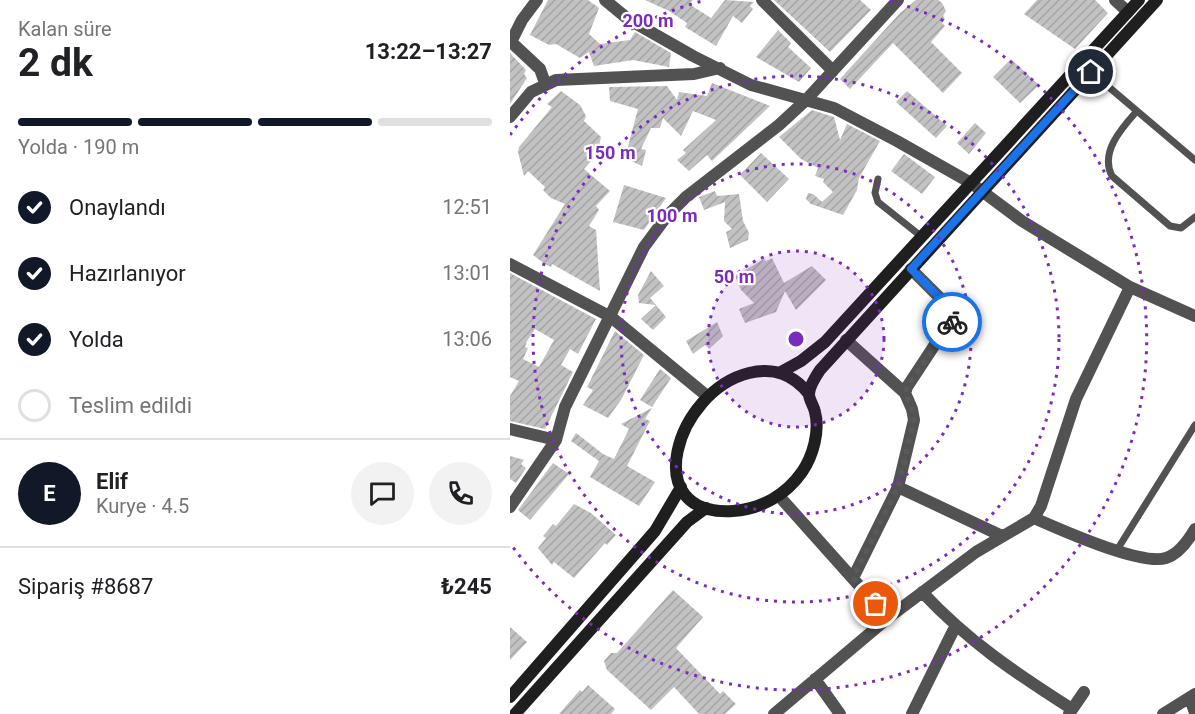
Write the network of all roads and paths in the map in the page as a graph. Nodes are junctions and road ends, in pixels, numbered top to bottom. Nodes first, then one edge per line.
1 (537, 0) edge
2 (605, 0) edge
3 (762, 0) edge
4 (1114, 0) edge
5 (1139, 0) edge
6 (1157, 0) edge
7 (894, 1) edge
8 (1128, 12) junction
9 (511, 42) edge
10 (720, 68) junction
11 (833, 71) junction
12 (1091, 72) junction
13 (545, 83) junction
14 (806, 100) junction
15 (1136, 112) junction
16 (510, 117) edge
17 (1195, 160) edge
18 (878, 179) dead end
19 (971, 183) junction
20 (982, 191) junction
21 (1195, 217) edge
22 (922, 237) junction
23 (510, 264) edge
24 (911, 269) junction
25 (1130, 287) junction
26 (611, 316) junction
27 (1195, 316) edge
28 (846, 340) junction
29 (781, 372) junction
30 (905, 393) junction
31 (809, 394) junction
32 (707, 396) junction
33 (1195, 425) edge
34 (510, 429) edge
35 (556, 440) junction
36 (681, 487) junction
37 (898, 487) junction
38 (779, 496) junction
39 (510, 507) edge
40 (706, 508) junction
41 (1034, 518) junction
42 (1195, 529) edge
43 (1002, 536) junction
44 (1117, 550) junction
45 (853, 578) junction
46 (922, 592) junction
47 (888, 618) junction
48 (955, 627) junction
49 (815, 679) junction
50 (1084, 692) dead end
51 (1193, 696) edge
52 (510, 697) edge
53 (1070, 711) edge
54 (1195, 713) edge
55 (515, 714) edge
56 (774, 714) edge
57 (840, 714) edge
58 (912, 714) edge
59 (1163, 714) edge

1 - 9 street
2 - 10 street
3 - 11 street
4 - 8 street
5 - 8 main road
6 - 12 main road
7 - 11 street
8 - 19 main road
9 - 13 street
10 - 13 street
10 - 14 street
11 - 14 street
12 - 15 lane
12 - 20 main road
13 - 16 street
14 - 19 street
14 - 26 street
15 - 17 lane
15 - 21 lane
18 - 22 lane
19 - 20 street
19 - 22 main road
20 - 24 main road
20 - 25 street
22 - 29 main road
23 - 26 street
24 - 28 main road
24 - 30 street
25 - 27 street
25 - 41 street
26 - 32 street
26 - 35 street
28 - 30 street
28 - 31 main road
29 - 31 main road
29 - 32 main road
30 - 37 street
31 - 38 main road
32 - 36 main road
33 - 44 lane
34 - 35 street
35 - 39 street
36 - 40 main road
36 - 52 main road
37 - 43 street
37 - 45 street
38 - 40 main road
38 - 45 street
40 - 55 main road
41 - 43 street
41 - 44 street
42 - 44 street
43 - 46 street
45 - 47 street
46 - 47 street
46 - 48 street
47 - 49 street
48 - 53 street
48 - 58 street
49 - 56 street
49 - 57 street
50 - 53 street
51 - 54 street
51 - 59 street

